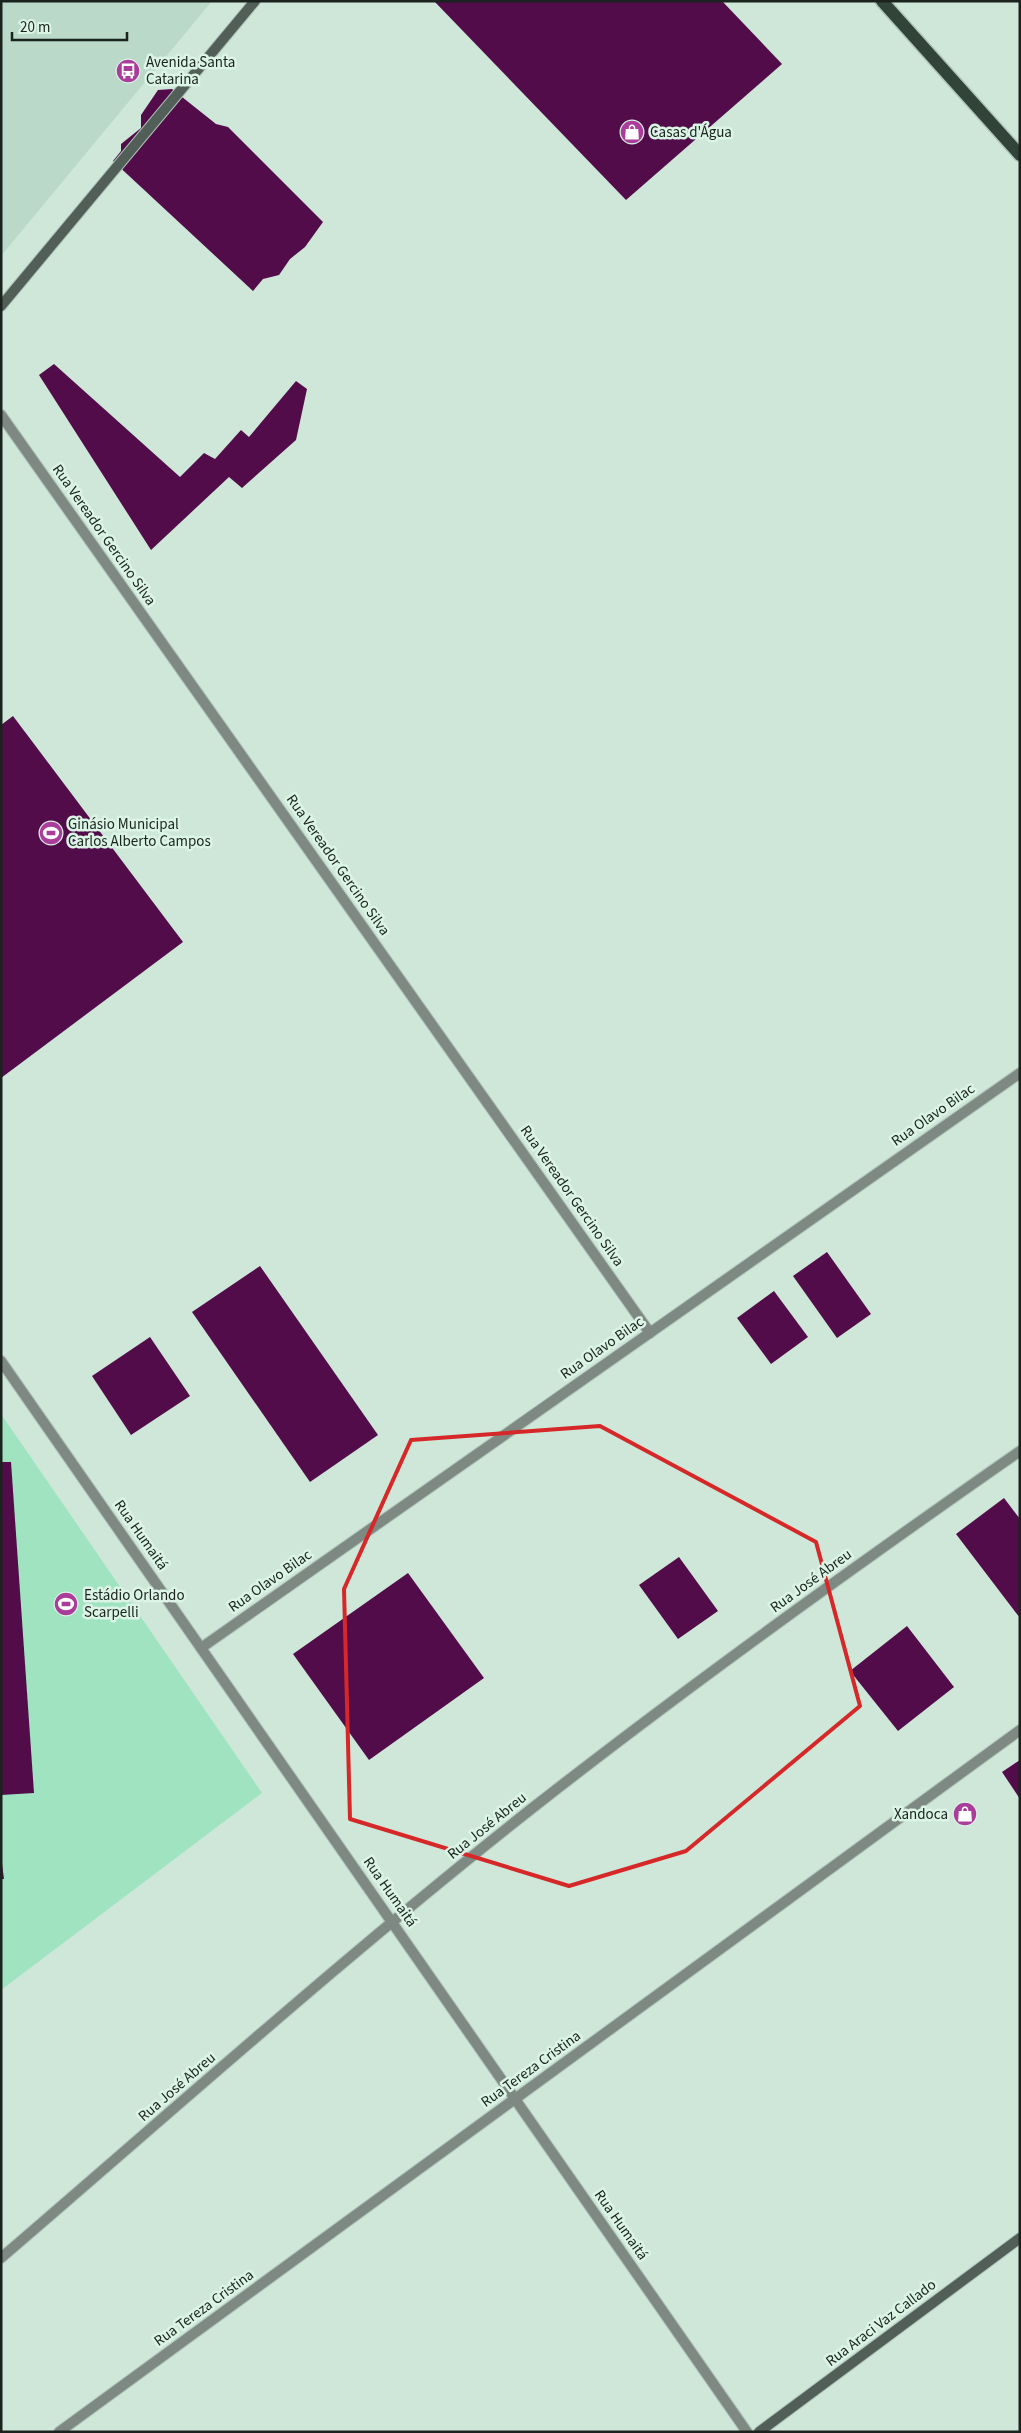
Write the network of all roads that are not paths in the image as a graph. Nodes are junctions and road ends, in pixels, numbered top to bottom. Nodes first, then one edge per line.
1 (255, 1) edge
2 (882, 1) edge
3 (1020, 155) edge
4 (1, 306) edge
5 (1, 415) edge
6 (1020, 1073) edge
7 (650, 1333) junction
8 (4, 1365) edge
9 (1020, 1451) edge
10 (201, 1648) junction
11 (1020, 1730) edge
12 (393, 1922) junction
13 (515, 2099) junction
14 (1020, 2238) edge
15 (1, 2258) edge
16 (59, 2432) edge
17 (747, 2432) edge
18 (759, 2432) edge

1 - 4 street
2 - 3 main road
5 - 7 street, Rua Vereador Gercino Silva
6 - 7 street, Rua Olavo Bilac
7 - 10 street, Rua Olavo Bilac
8 - 10 street, Rua Humaitá
9 - 12 street, Rua José Abreu
10 - 12 street, Rua Humaitá
11 - 13 street, Rua Tereza Cristina
12 - 13 street, Rua Humaitá
12 - 15 street, Rua José Abreu
13 - 16 street, Rua Tereza Cristina
13 - 17 street, Rua Humaitá
14 - 18 street, Rua Araci Vaz Callado

